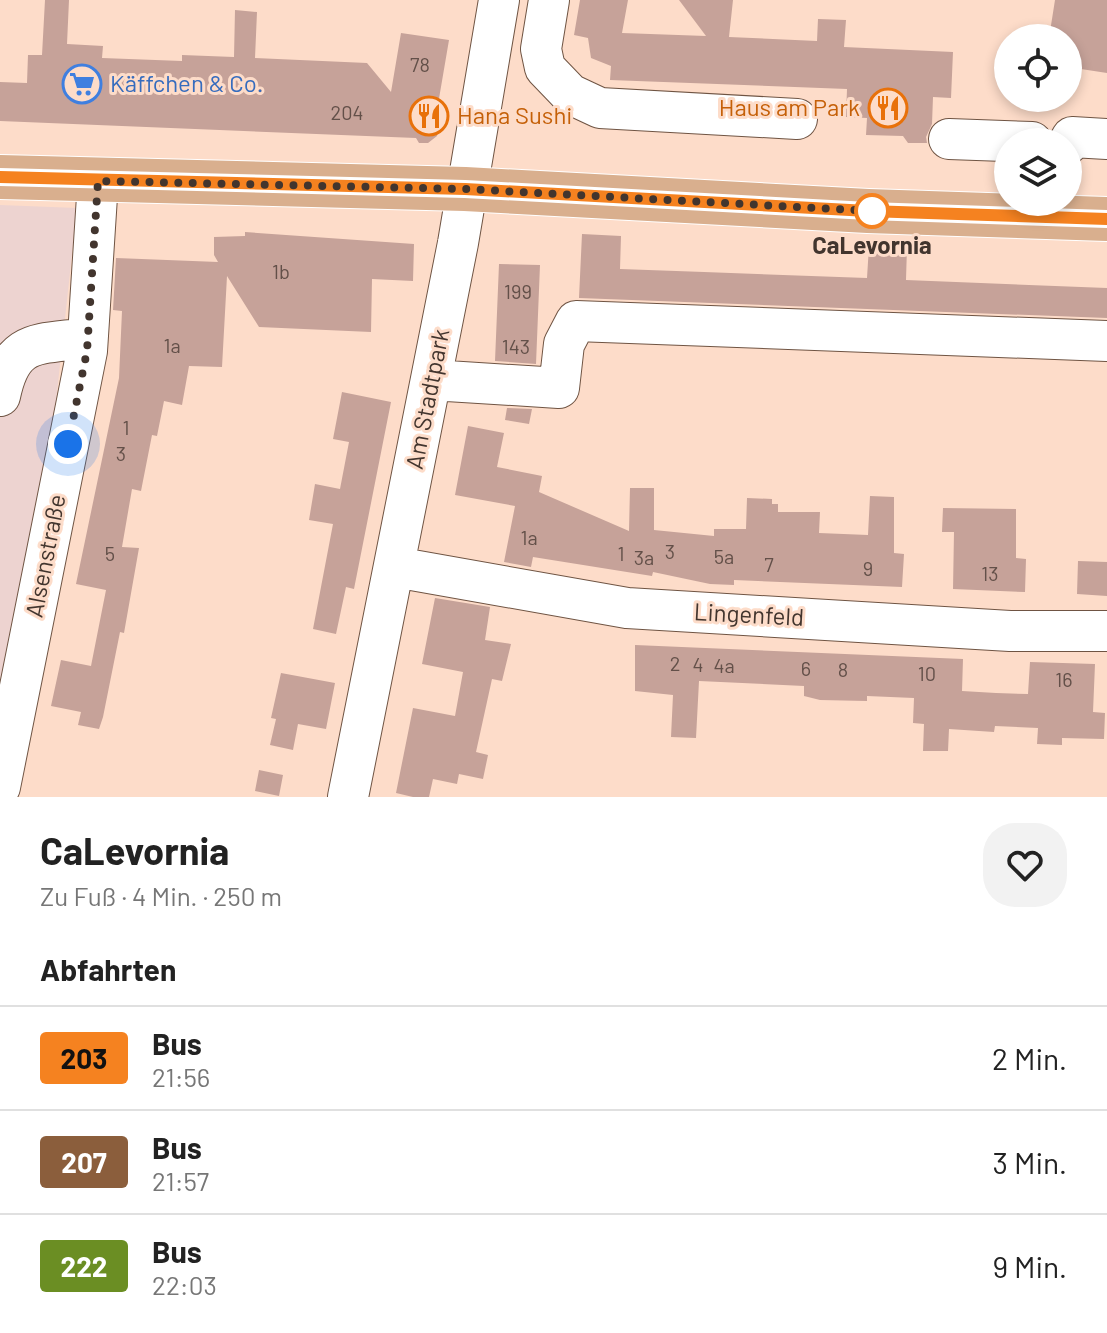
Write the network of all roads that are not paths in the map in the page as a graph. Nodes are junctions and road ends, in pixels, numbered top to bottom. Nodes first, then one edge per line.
1 (499, 0) edge
2 (549, 0) edge
3 (797, 119) dead end
4 (949, 139) dead end
5 (994, 141) edge
6 (0, 177) edge
7 (98, 181) junction
8 (465, 189) junction
9 (994, 210) edge
10 (1082, 215) edge
11 (1107, 219) edge
12 (87, 338) junction
13 (1107, 341) edge
14 (431, 380) junction
15 (0, 396) edge
16 (395, 567) junction
17 (1107, 631) edge
18 (2, 766) edge
19 (348, 797) edge

1 - 8 street, Am Stadtpark
2 - 3 street
4 - 5 street
6 - 7 main road
7 - 8 main road
7 - 12 street, Alsenstraße
8 - 9 main road
8 - 14 street, Am Stadtpark
10 - 11 main road
12 - 15 street
12 - 18 street, Alsenstraße
13 - 14 street
14 - 16 street, Am Stadtpark
16 - 17 street, Lingenfeld
16 - 19 street, Am Stadtpark

